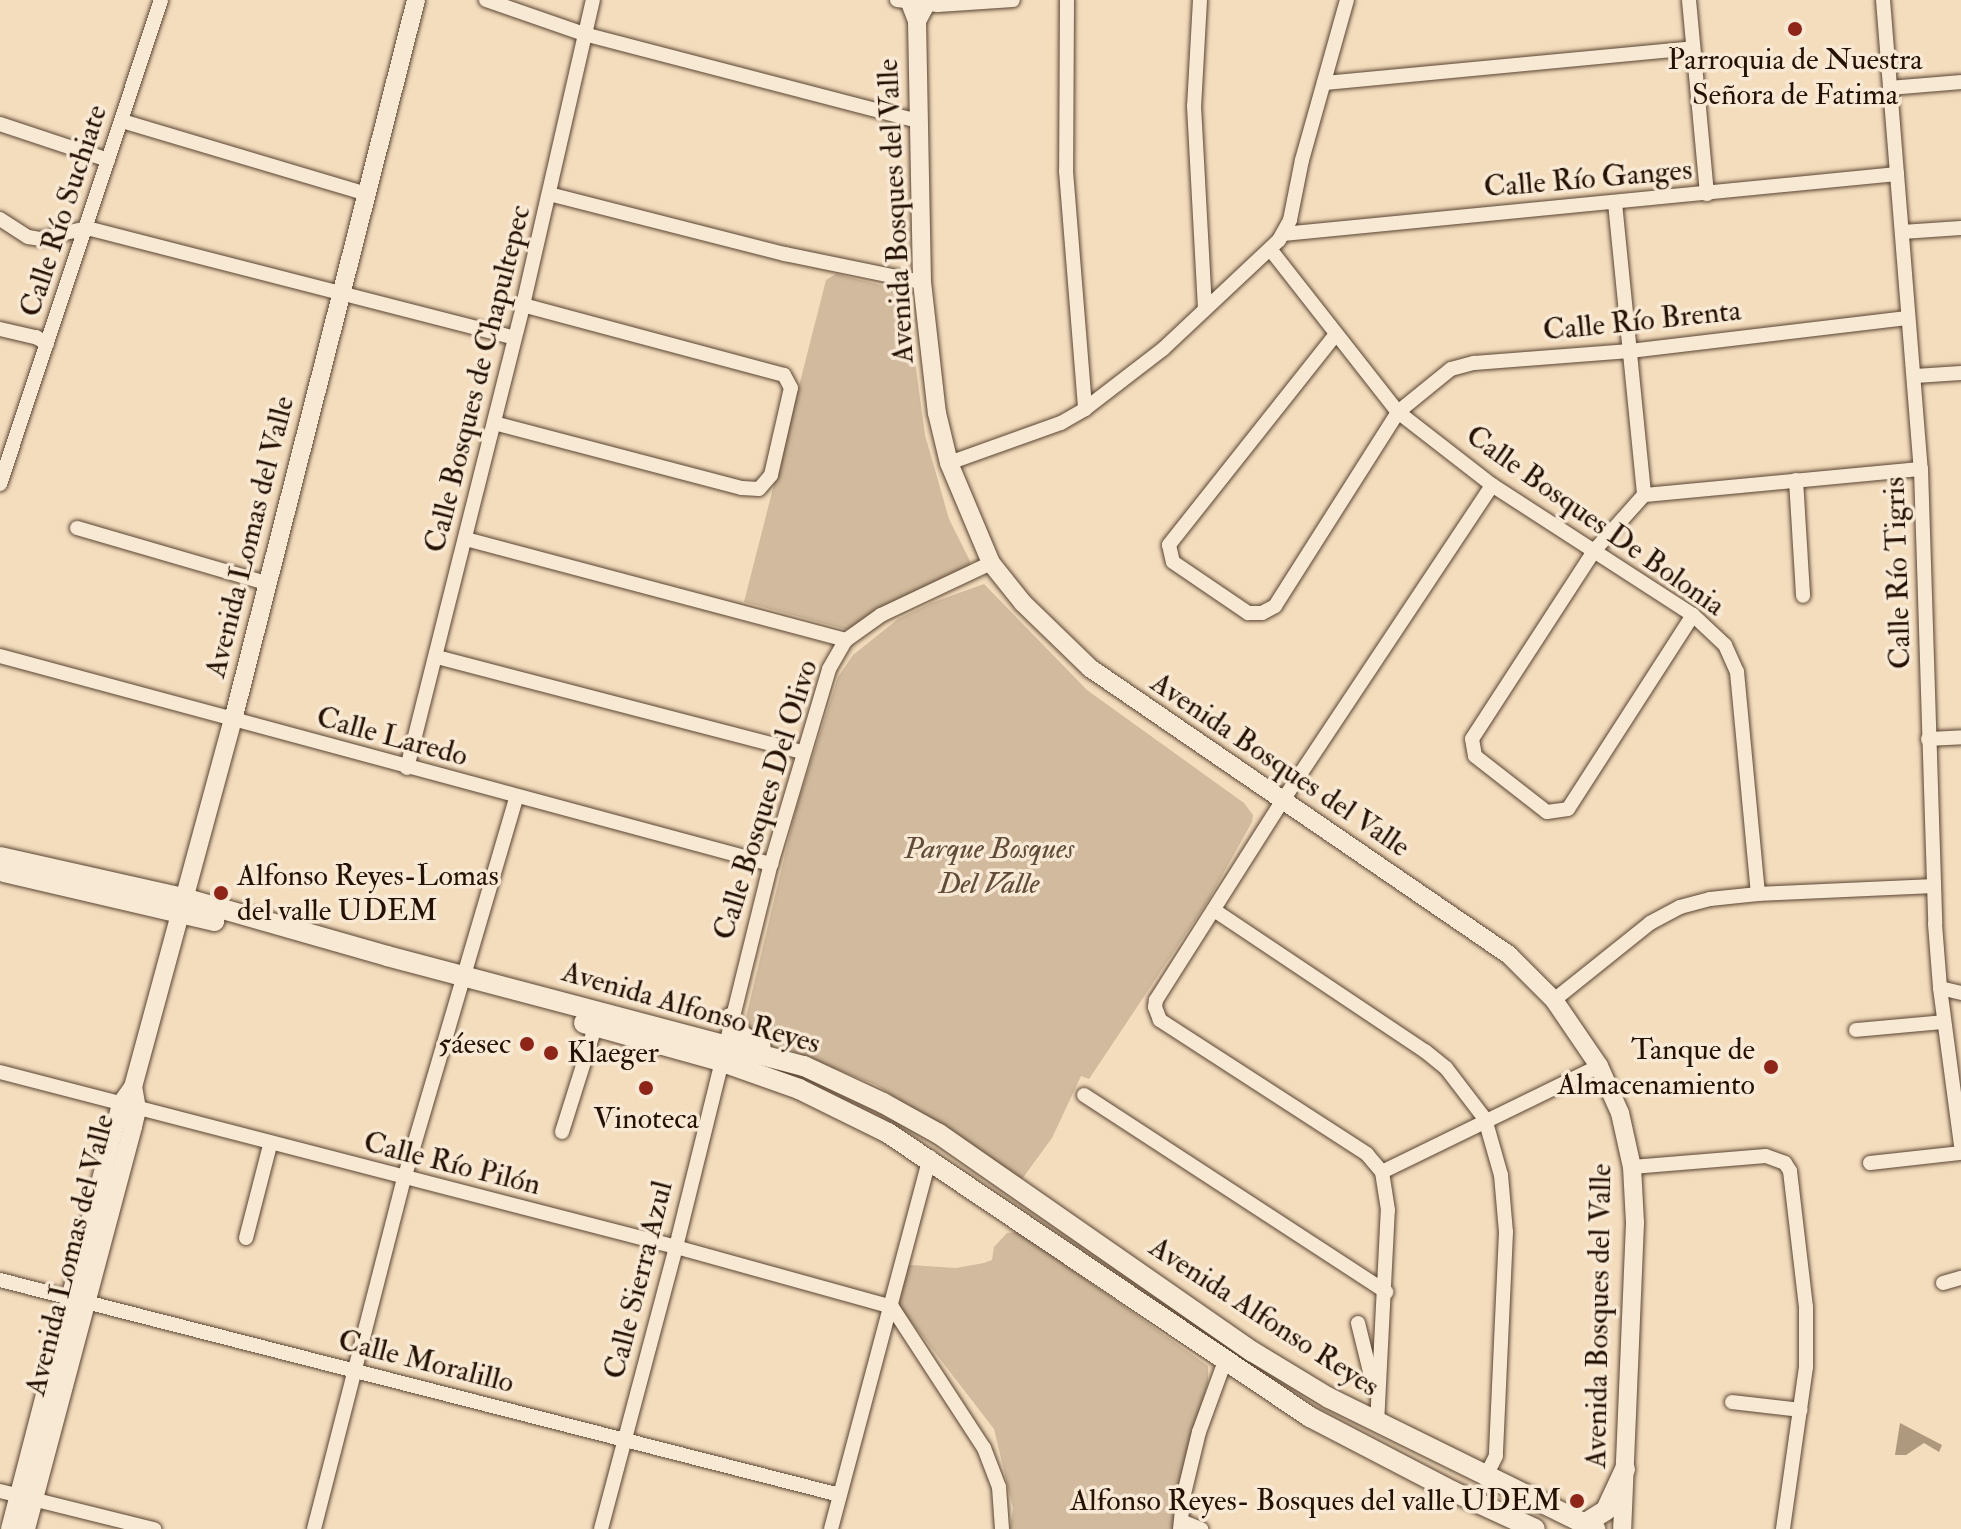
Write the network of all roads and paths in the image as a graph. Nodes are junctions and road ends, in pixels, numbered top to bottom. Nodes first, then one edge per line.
1 (161, 0) edge
2 (416, 0) edge
3 (486, 0) edge
4 (593, 0) edge
5 (1013, 0) edge
6 (1067, 0) edge
7 (1200, 0) edge
8 (1347, 0) edge
9 (1689, 0) edge
10 (1883, 0) edge
11 (914, 1) edge
12 (584, 34) junction
13 (1691, 48) junction
14 (1961, 82) edge
15 (1324, 83) junction
16 (1890, 88) junction
17 (122, 121) junction
18 (917, 121) junction
19 (0, 124) edge
20 (108, 160) junction
21 (1897, 174) junction
22 (367, 194) junction
23 (549, 194) junction
24 (1707, 194) junction
25 (1615, 203) junction
26 (0, 219) edge
27 (87, 228) junction
28 (1961, 228) edge
29 (1902, 232) junction
30 (1283, 234) junction
31 (1270, 249) junction
32 (922, 282) junction
33 (340, 294) junction
34 (523, 305) junction
35 (1205, 308) junction
36 (1907, 318) junction
37 (0, 329) edge
38 (1336, 334) junction
39 (514, 338) junction
40 (47, 344) junction
41 (1630, 351) junction
42 (1961, 373) edge
43 (1915, 376) junction
44 (1085, 409) junction
45 (1398, 412) junction
46 (494, 423) junction
47 (0, 434) edge
48 (14, 441) junction
49 (949, 463) junction
50 (1921, 469) junction
51 (1796, 480) junction
52 (0, 484) edge
53 (1492, 485) junction
54 (1644, 495) junction
55 (77, 528) dead end
56 (466, 539) junction
57 (1594, 551) junction
58 (991, 563) junction
59 (266, 583) junction
60 (1803, 596) dead end
61 (1693, 615) junction
62 (846, 640) junction
63 (0, 656) edge
64 (437, 657) junction
65 (233, 720) junction
66 (1961, 737) edge
67 (1928, 739) junction
68 (803, 752) junction
69 (407, 768) junction
70 (516, 798) junction
71 (1283, 800) junction
72 (0, 857) edge
73 (771, 864) junction
74 (0, 871) edge
75 (1933, 886) junction
76 (1758, 894) junction
77 (182, 905) junction
78 (1214, 910) junction
79 (462, 982) junction
80 (1940, 988) junction
81 (1961, 993) edge
82 (1554, 1000) junction
83 (730, 1018) junction
84 (597, 1019) junction
85 (1944, 1022) junction
86 (1856, 1030) dead end
87 (722, 1052) junction
88 (804, 1066) junction
89 (1599, 1066) junction
90 (0, 1072) edge
91 (1084, 1095) dead end
92 (129, 1106) junction
93 (1485, 1119) junction
94 (562, 1132) dead end
95 (270, 1145) junction
96 (1961, 1145) edge
97 (1961, 1153) edge
98 (930, 1157) junction
99 (1870, 1163) dead end
100 (1632, 1167) junction
101 (1382, 1172) junction
102 (404, 1179) junction
103 (246, 1238) dead end
104 (676, 1247) junction
105 (1961, 1278) edge
106 (0, 1280) edge
107 (1943, 1283) dead end
108 (1386, 1292) junction
109 (77, 1300) junction
110 (892, 1307) junction
111 (1358, 1323) dead end
112 (1225, 1361) junction
113 (358, 1371) junction
114 (1732, 1402) dead end
115 (1801, 1410) junction
116 (1378, 1414) junction
117 (625, 1440) junction
118 (1625, 1469) junction
119 (1485, 1478) junction
120 (0, 1491) edge
121 (840, 1495) junction
122 (26, 1497) junction
123 (1181, 1525) edge
124 (1590, 1527) edge
125 (10, 1529) edge
126 (26, 1529) edge
127 (154, 1529) edge
128 (314, 1529) edge
129 (601, 1529) edge
130 (831, 1529) edge
131 (1002, 1529) edge
132 (1201, 1529) edge
133 (1535, 1529) edge
134 (1622, 1529) edge
135 (1783, 1529) edge

1 - 17 street, Calle Río Suchiate
2 - 22 street, Avenida Lomas del Valle
3 - 12 street
4 - 12 street, Calle Bosques de Chapultepec
5 - 11 street
6 - 44 street
7 - 35 street
8 - 15 street
9 - 13 street
10 - 16 street, Calle Río Tigris
11 - 18 street, Avenida Bosques del Valle
12 - 18 street
12 - 23 street, Calle Bosques de Chapultepec
13 - 15 street
13 - 24 street
14 - 16 street
15 - 30 street
16 - 21 street, Calle Río Tigris
17 - 20 street, Calle Río Suchiate
17 - 22 street
18 - 32 street, Avenida Bosques del Valle
19 - 20 street
20 - 27 street, Calle Río Suchiate
21 - 24 street, Calle Río Ganges
21 - 29 street, Calle Río Tigris
22 - 33 street, Avenida Lomas del Valle
23 - 32 street
23 - 34 street, Calle Bosques de Chapultepec
24 - 25 street, Calle Río Ganges
25 - 30 street, Calle Río Ganges
25 - 41 street
26 - 27 street
27 - 33 street
27 - 40 street, Calle Río Suchiate
28 - 29 street
29 - 36 street, Calle Río Tigris
30 - 31 street
31 - 35 street
31 - 38 street, Calle Bosques De Bolonia
32 - 49 street, Avenida Bosques del Valle
33 - 39 street
33 - 59 street, Avenida Lomas del Valle
34 - 39 street, Calle Bosques de Chapultepec
34 - 46 street
35 - 44 street
36 - 41 street, Calle Río Brenta
36 - 43 street, Calle Río Tigris
37 - 40 street
38 - 45 street, Calle Bosques De Bolonia
38 - 45 street, Calle Río Brenta
39 - 46 street, Calle Bosques de Chapultepec
40 - 48 street, Calle Río Suchiate
41 - 45 street, Calle Río Brenta
41 - 54 street
42 - 43 street
43 - 50 street, Calle Río Tigris
44 - 49 street
45 - 53 street, Calle Bosques De Bolonia
46 - 56 street, Calle Bosques de Chapultepec
47 - 48 street
48 - 52 street, Calle Río Suchiate
49 - 58 street, Avenida Bosques del Valle
50 - 51 street
50 - 67 street, Calle Río Tigris
51 - 54 street
51 - 60 street
53 - 57 street, Calle Bosques De Bolonia
53 - 71 street
54 - 57 street
55 - 59 street
56 - 62 street
56 - 64 street, Calle Bosques de Chapultepec
57 - 61 street, Calle Bosques De Bolonia
57 - 61 street
58 - 62 street, Calle Bosques Del Olivo
58 - 71 street, Avenida Bosques del Valle
59 - 65 street, Avenida Lomas del Valle
61 - 76 street, Calle Bosques De Bolonia
62 - 68 street, Calle Bosques Del Olivo
63 - 65 street, Calle Laredo
64 - 68 street
64 - 69 street, Calle Bosques de Chapultepec
65 - 69 street, Calle Laredo
65 - 77 street, Avenida Lomas del Valle
66 - 67 street
67 - 75 street, Calle Río Tigris
68 - 73 street, Calle Bosques Del Olivo
69 - 70 street, Calle Laredo
70 - 73 street, Calle Laredo
70 - 79 street
71 - 78 street
71 - 82 street, Avenida Bosques del Valle
72 - 77 main road, Avenida Alfonso Reyes
73 - 83 street, Calle Bosques Del Olivo
74 - 77 main road, Avenida Alfonso Reyes
75 - 76 street
75 - 80 street, Calle Río Tigris
76 - 82 street
77 - 79 main road, Avenida Alfonso Reyes
77 - 92 street, Avenida Lomas del Valle
78 - 93 street
78 - 101 street
79 - 84 main road, Avenida Alfonso Reyes
79 - 102 street
80 - 81 street
80 - 85 street, Calle Río Tigris
82 - 89 street, Avenida Bosques del Valle
83 - 87 street, Calle Bosques Del Olivo
83 - 88 main road
84 - 87 main road, Avenida Alfonso Reyes
84 - 94 street
85 - 86 street
85 - 96 street, Calle Río Tigris
87 - 88 main road, Avenida Alfonso Reyes
87 - 98 main road, Avenida Alfonso Reyes
87 - 104 street, Calle Sierra Azul
88 - 116 main road, Avenida Alfonso Reyes
89 - 93 street
89 - 100 street, Avenida Bosques del Valle
90 - 92 street, Calle Río Pilón
91 - 108 street
92 - 95 street, Calle Río Pilón
92 - 109 street, Avenida Lomas del Valle
93 - 101 street
93 - 119 street
95 - 102 street, Calle Río Pilón
95 - 103 street
97 - 99 street
98 - 110 street
98 - 112 main road, Avenida Alfonso Reyes
100 - 115 street
100 - 118 street, Avenida Bosques del Valle
101 - 108 street
102 - 104 street, Calle Río Pilón
102 - 113 street
104 - 110 street, Calle Río Pilón
104 - 117 street, Calle Sierra Azul
105 - 107 street
106 - 109 street, Calle Moralillo
108 - 116 street
109 - 113 street, Calle Moralillo
109 - 122 street, Avenida Lomas del Valle
110 - 121 street
110 - 131 street
111 - 116 street
112 - 123 street
112 - 133 main road, Avenida Alfonso Reyes
113 - 117 street, Calle Moralillo
113 - 128 street
114 - 115 street
115 - 135 street
116 - 119 main road, Avenida Alfonso Reyes
117 - 121 street, Calle Moralillo
117 - 129 street, Calle Sierra Azul
118 - 124 main road
118 - 134 street, Avenida Bosques del Valle
119 - 124 main road, Avenida Alfonso Reyes
120 - 122 street
121 - 130 street
122 - 125 street, Avenida Lomas del Valle
122 - 126 street, Avenida Lomas del Valle
122 - 127 street
123 - 132 street

